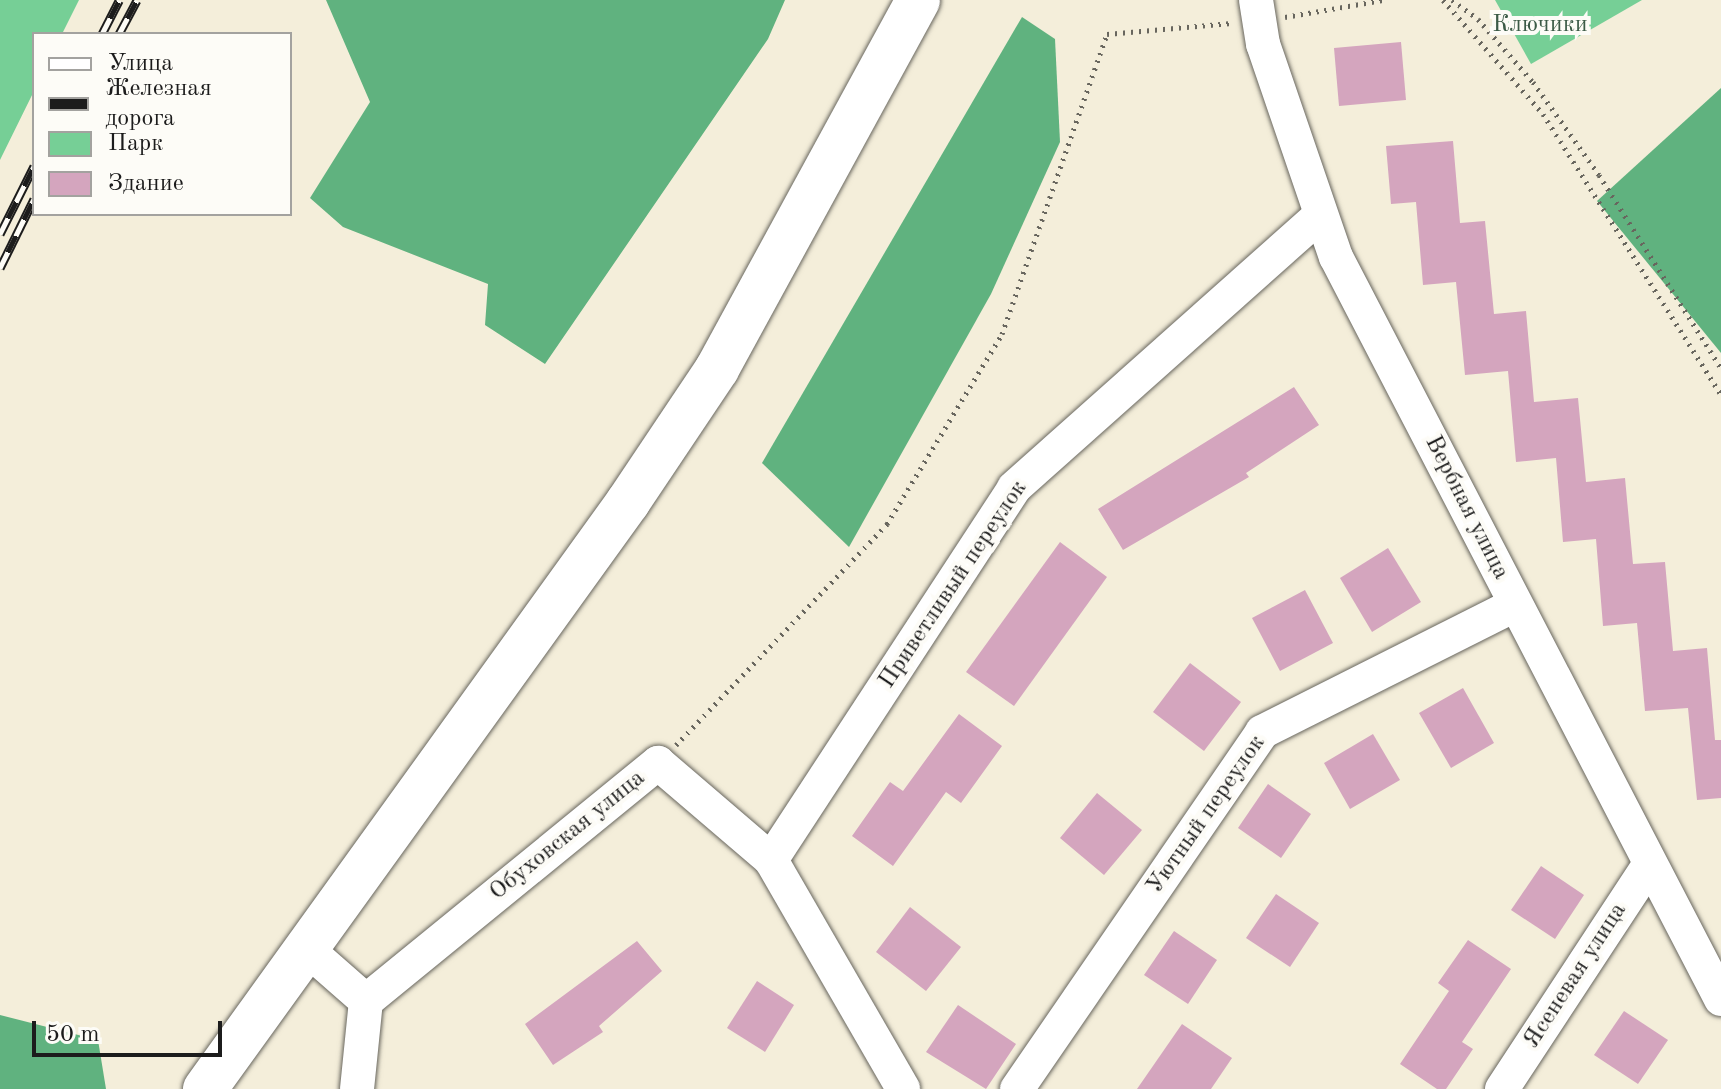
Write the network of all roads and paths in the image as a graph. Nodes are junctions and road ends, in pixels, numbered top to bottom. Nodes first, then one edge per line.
1 (918, 0) edge
2 (1383, 0) edge
3 (1443, 0) edge
4 (1452, 0) edge
5 (1257, 10) edge
6 (1319, 216) junction
7 (1721, 368) edge
8 (1721, 394) edge
9 (1515, 605) junction
10 (658, 763) junction
11 (771, 860) junction
12 (1650, 864) junction
13 (308, 950) junction
14 (1721, 999) edge
15 (366, 1001) junction
16 (205, 1089) edge
17 (357, 1089) edge
18 (903, 1089) edge
19 (1017, 1089) edge
20 (1502, 1089) edge

1 - 13 main road
2 - 5 path
3 - 8 path
4 - 7 path
5 - 6 street, Вербная улица
5 - 10 path
6 - 9 street, Вербная улица
6 - 11 street, Приветливый переулок
9 - 12 street, Вербная улица
9 - 19 street, Уютный переулок
10 - 11 street, Обуховская улица
10 - 15 street, Обуховская улица
11 - 18 street, Обуховская улица
12 - 14 street, Вербная улица
12 - 20 street, Ясеневая улица
13 - 15 street
13 - 16 main road
15 - 17 street

